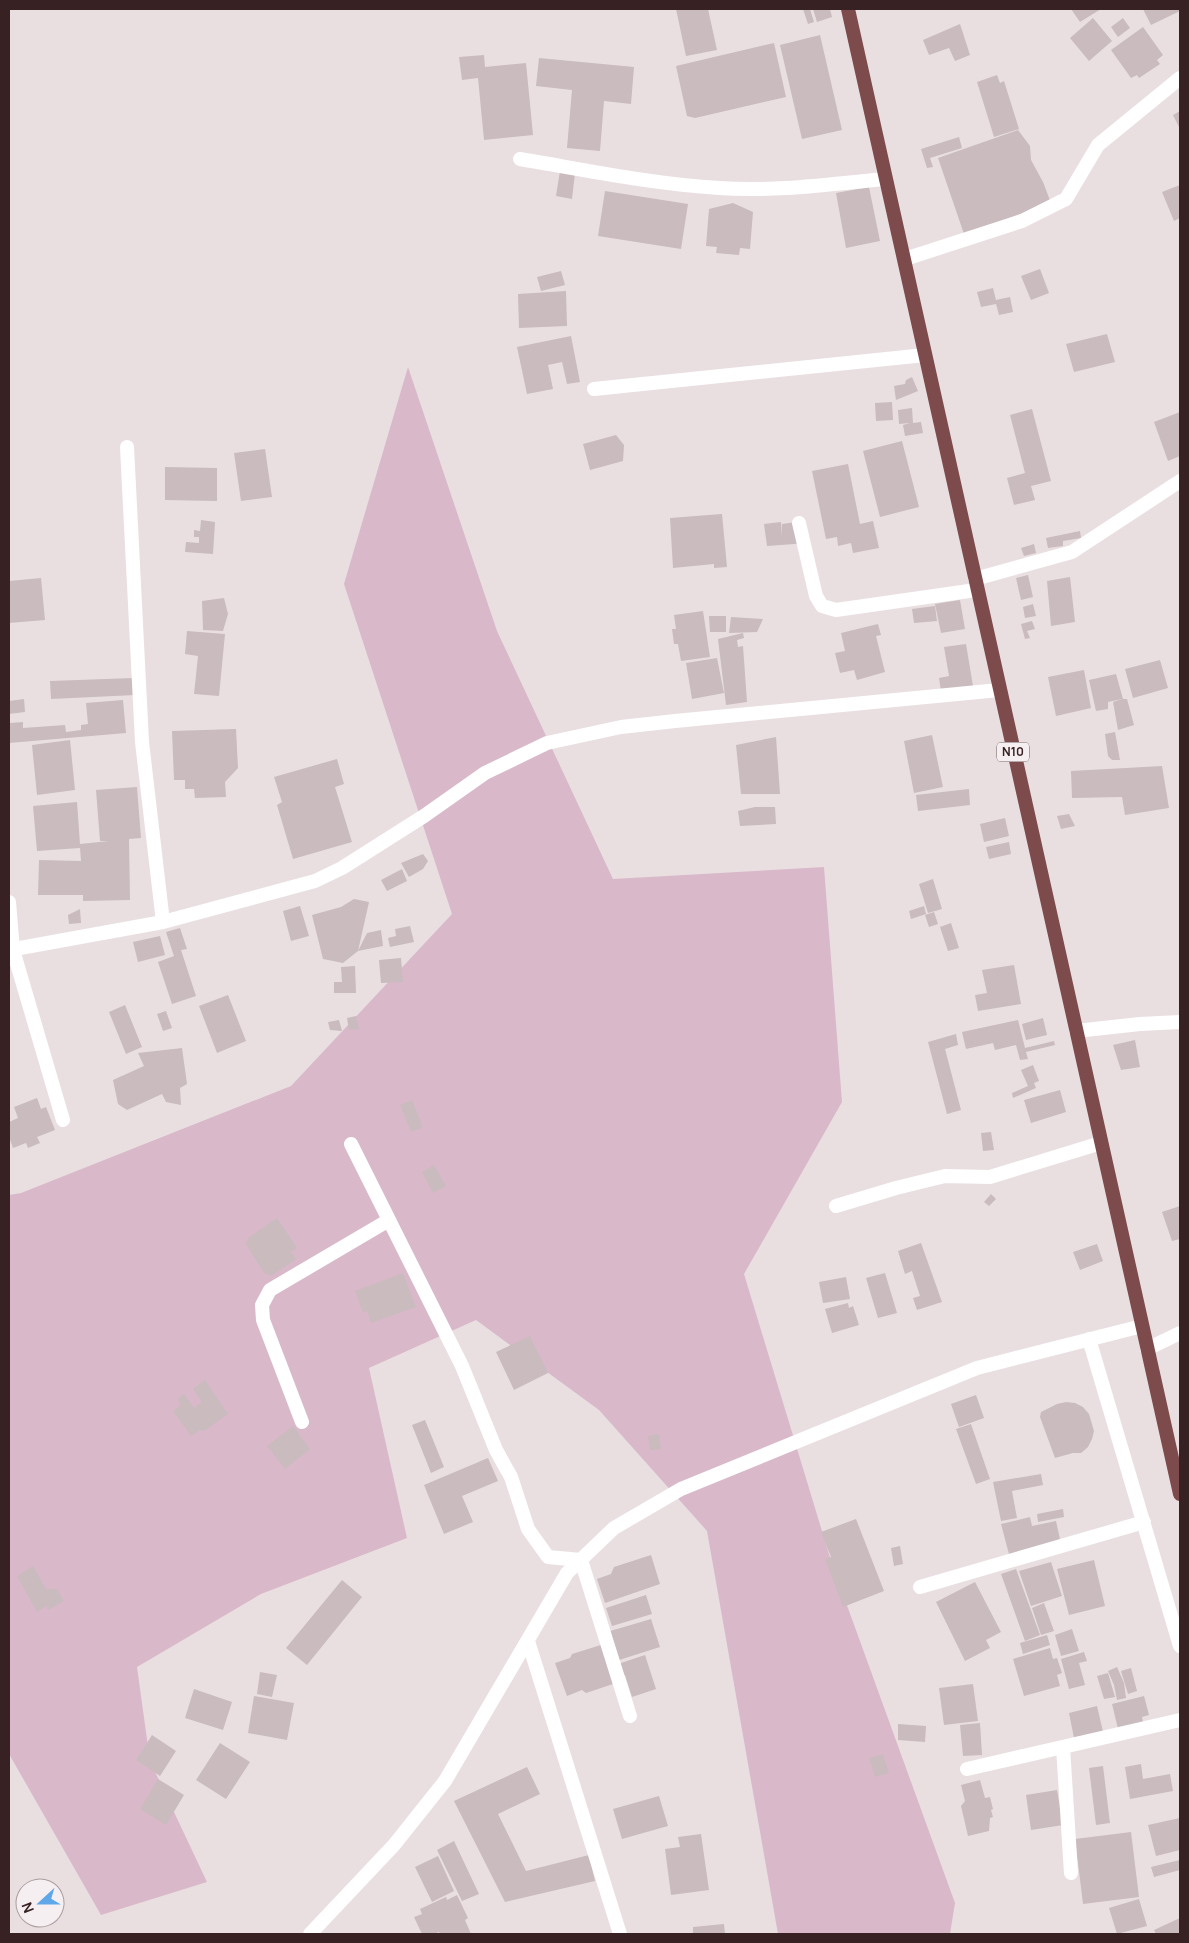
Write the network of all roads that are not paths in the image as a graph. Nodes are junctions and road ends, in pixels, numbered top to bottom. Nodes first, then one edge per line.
1 (848, 9) edge
2 (1180, 78) edge
3 (520, 159) dead end
4 (885, 179) junction
5 (905, 259) junction
6 (924, 355) junction
7 (594, 389) dead end
8 (127, 447) dead end
9 (1180, 481) edge
10 (799, 523) dead end
11 (976, 584) junction
12 (999, 690) junction
13 (9, 902) edge
14 (163, 922) junction
15 (11, 950) edge
16 (1180, 1022) edge
17 (1076, 1031) junction
18 (63, 1120) dead end
19 (1101, 1143) junction
20 (351, 1144) dead end
21 (836, 1206) dead end
22 (389, 1220) junction
23 (1142, 1326) junction
24 (1180, 1333) edge
25 (1089, 1339) junction
26 (1147, 1349) junction
27 (302, 1422) dead end
28 (1180, 1494) edge
29 (1144, 1522) junction
30 (581, 1560) junction
31 (920, 1587) dead end
32 (528, 1641) junction
33 (1180, 1646) edge
34 (630, 1716) dead end
35 (1180, 1720) edge
36 (1063, 1747) junction
37 (966, 1769) dead end
38 (1071, 1873) dead end
39 (310, 1934) edge
40 (620, 1934) edge

1 - 4 highway, N10
2 - 5 street
3 - 4 street
4 - 5 highway, N10
5 - 6 highway, N10
6 - 7 street
6 - 11 highway, N10
8 - 14 street
9 - 11 street
10 - 11 street
11 - 12 highway, N10
12 - 14 street
12 - 17 highway, N10
13 - 15 street
14 - 15 street
15 - 18 street
16 - 17 street
17 - 19 highway, N10
19 - 21 street
19 - 23 highway, N10
20 - 22 street
22 - 27 street
22 - 30 street
23 - 25 street
23 - 26 highway, N10
24 - 26 street
25 - 29 street
25 - 30 street
26 - 28 highway, N10
29 - 31 street
29 - 33 street
30 - 32 street
30 - 34 street
32 - 39 street
32 - 40 street
35 - 36 street
36 - 37 street
36 - 38 street

